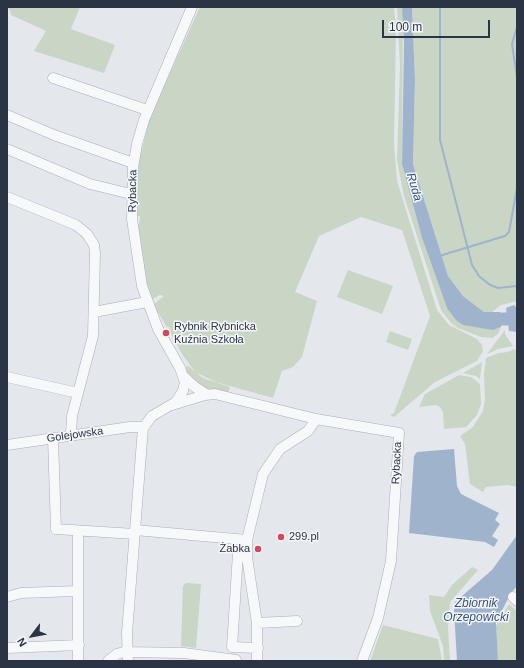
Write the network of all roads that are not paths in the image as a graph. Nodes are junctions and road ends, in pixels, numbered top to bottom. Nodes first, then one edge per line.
1 (192, 7) edge
2 (53, 78) dead end
3 (147, 110) junction
4 (7, 115) edge
5 (7, 149) edge
6 (133, 162) junction
7 (131, 194) junction
8 (7, 197) edge
9 (147, 302) junction
10 (94, 312) junction
11 (183, 376) junction
12 (7, 377) edge
13 (78, 393) junction
14 (206, 394) junction
15 (172, 405) junction
16 (316, 419) junction
17 (144, 427) junction
18 (71, 435) junction
19 (53, 438) junction
20 (7, 445) edge
21 (78, 531) junction
22 (135, 532) junction
23 (247, 540) junction
24 (77, 591) junction
25 (7, 597) edge
26 (297, 621) dead end
27 (257, 623) junction
28 (79, 645) junction
29 (7, 648) edge
30 (258, 648) junction
31 (128, 655) edge
32 (236, 660) edge
33 (78, 661) edge
34 (108, 661) edge
35 (257, 661) edge
36 (362, 661) edge

1 - 3 street, Rybacka
2 - 3 street
3 - 6 street, Rybacka
4 - 6 street
5 - 7 street
6 - 7 street, Rybacka
7 - 9 street, Rybacka
8 - 10 street
9 - 10 street
9 - 11 street, Rybacka
10 - 13 street
11 - 14 street, Rybacka
11 - 15 street
12 - 13 street
13 - 18 street
14 - 15 street, Rybacka
14 - 16 street, Rybacka
15 - 17 street, Rybacka
16 - 23 street
16 - 36 street, Rybacka
17 - 18 street, Golejowska
17 - 22 street
18 - 19 street, Golejowska
19 - 20 street, Golejowska
19 - 21 street
21 - 22 street
21 - 24 street
22 - 23 street
22 - 31 street
23 - 27 street
23 - 30 street
24 - 25 street
24 - 28 street
26 - 27 street
27 - 30 street
28 - 29 street
28 - 33 street
30 - 35 street
31 - 32 street
31 - 34 street

